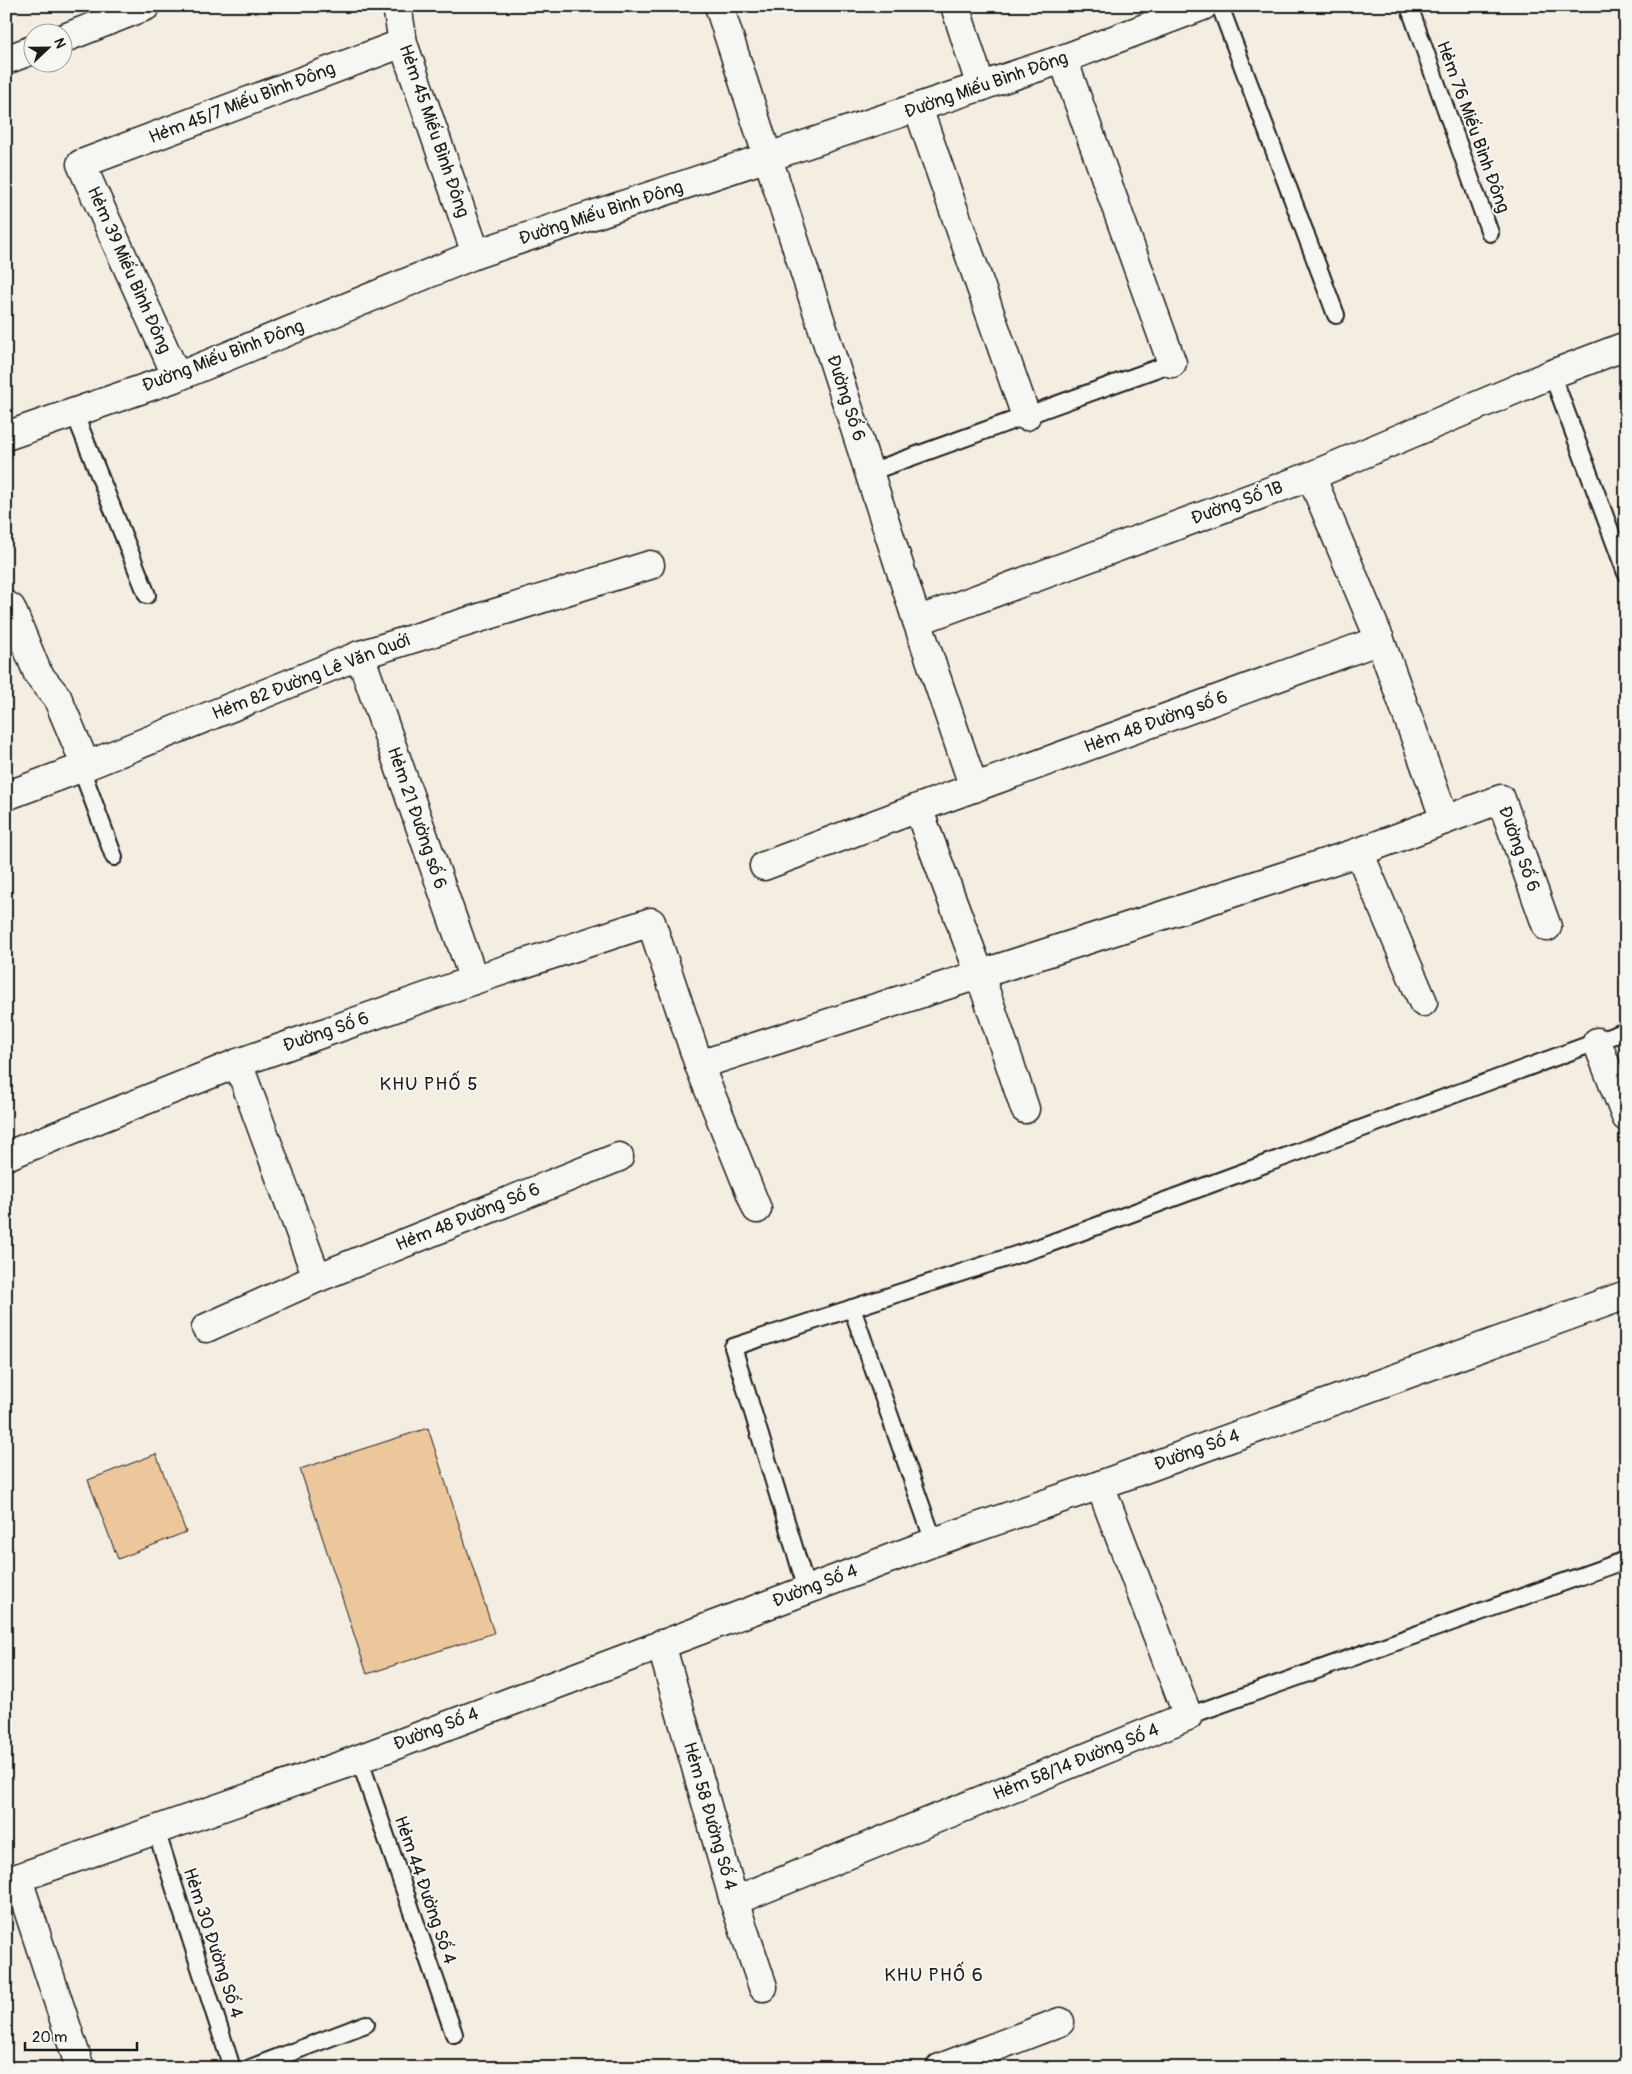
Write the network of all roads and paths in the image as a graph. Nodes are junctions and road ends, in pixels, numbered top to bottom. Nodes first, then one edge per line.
1 (146, 6) edge
2 (397, 6) edge
3 (719, 6) edge
4 (955, 6) edge
5 (1203, 6) edge
6 (1220, 6) edge
7 (1409, 6) edge
8 (116, 12) edge
9 (72, 33) edge
10 (403, 43) junction
11 (22, 54) edge
12 (1063, 59) junction
13 (6, 60) edge
14 (981, 86) junction
15 (918, 108) junction
16 (769, 158) junction
17 (81, 164) joint
18 (1490, 233) dead end
19 (476, 254) junction
20 (1336, 315) dead end
21 (1626, 346) edge
22 (1172, 362) joint
23 (1552, 374) junction
24 (177, 377) junction
25 (74, 412) junction
26 (1026, 416) junction
27 (6, 436) edge
28 (870, 472) junction
29 (1311, 476) junction
30 (650, 565) dead end
31 (1626, 573) edge
32 (146, 595) dead end
33 (6, 605) edge
34 (917, 621) junction
35 (1380, 640) junction
36 (360, 655) junction
37 (84, 767) junction
38 (974, 788) junction
39 (6, 796) edge
40 (918, 808) junction
41 (1445, 820) junction
42 (1359, 852) junction
43 (114, 856) dead end
44 (764, 866) dead end
45 (1547, 927) dead end
46 (980, 975) junction
47 (474, 980) junction
48 (1423, 1002) dead end
49 (1626, 1031) edge
50 (1597, 1042) junction
51 (238, 1063) junction
52 (699, 1065) junction
53 (1025, 1109) dead end
54 (1626, 1117) edge
55 (6, 1156) edge
56 (619, 1157) dead end
57 (757, 1209) dead end
58 (317, 1278) junction
59 (1626, 1295) edge
60 (852, 1308) junction
61 (206, 1328) dead end
62 (1100, 1485) junction
63 (934, 1542) junction
64 (1626, 1560) edge
65 (807, 1590) junction
66 (661, 1644) junction
67 (1188, 1716) junction
68 (359, 1758) junction
69 (156, 1830) junction
70 (12, 1880) edge
71 (734, 1900) junction
72 (763, 1987) dead end
73 (1060, 2022) dead end
74 (366, 2024) dead end
75 (454, 2034) dead end
76 (80, 2068) edge
77 (232, 2068) edge
78 (250, 2068) edge
79 (940, 2068) edge

1 - 8 street
2 - 10 street, Hẻm 45 Miếu Bình Đông
3 - 16 street, Đường Số 6
4 - 14 street
5 - 12 street, Đường Miếu Bình Đông
6 - 20 lane
7 - 18 lane, Hẻm 76 Miếu Bình Đông
8 - 9 street
10 - 17 street, Hẻm 45/7 Miếu Bình Đông
10 - 19 street, Hẻm 45 Miếu Bình Đông
11 - 13 street
12 - 14 street, Đường Miếu Bình Đông
12 - 22 street
14 - 15 street, Đường Miếu Bình Đông
15 - 16 street, Đường Miếu Bình Đông
15 - 26 street
16 - 19 street, Đường Miếu Bình Đông
16 - 28 street, Đường Số 6
17 - 24 street, Hẻm 39 Miếu Bình Đông
19 - 24 street, Đường Miếu Bình Đông
21 - 23 street
22 - 26 lane
23 - 29 street, Đường Số 1B
23 - 31 lane
24 - 25 street, Đường Miếu Bình Đông
25 - 27 street, Đường Miếu Bình Đông
25 - 32 lane
26 - 28 lane
28 - 34 street, Đường Số 6
29 - 34 street, Đường Số 1B
29 - 35 street
30 - 36 street, Hẻm 82 Đường Lê Văn Quới
33 - 37 street
34 - 38 street, Đường Số 6
35 - 38 street, Hẻm 48 Đường số 6
35 - 41 street
36 - 37 street, Hẻm 82 Đường Lê Văn Quới
36 - 47 street, Hẻm 21 Đường số 6
37 - 39 street, Hẻm 82 Đường Lê Văn Quới
37 - 43 lane
38 - 40 street, Hẻm 48 Đường số 6
40 - 44 street, Hẻm 48 Đường số 6
40 - 46 street
41 - 42 street
41 - 45 street, Đường Số 6
42 - 46 street
42 - 48 street
46 - 52 street
46 - 53 street
47 - 51 street, Đường Số 6
47 - 52 street, Đường Số 6
49 - 50 lane
50 - 54 street
50 - 60 lane
51 - 55 street, Đường Số 6
51 - 58 street
52 - 57 street
56 - 58 street, Hẻm 48 Đường Số 6
58 - 61 street, Hẻm 48 Đường Số 6
59 - 62 street, Đường Số 4
60 - 63 lane
60 - 65 lane
62 - 63 street, Đường Số 4
62 - 67 street
63 - 65 street, Đường Số 4
64 - 67 lane
65 - 66 street, Đường Số 4
66 - 68 street, Đường Số 4
66 - 71 street, Hẻm 58 Đường Số 4
67 - 71 street, Hẻm 58/14 Đường Số 4
68 - 69 street, Đường Số 4
68 - 75 lane, Hẻm 44 Đường Số 4
69 - 70 street, Đường Số 4
69 - 77 lane, Hẻm 30 Đường Số 4
70 - 76 street
71 - 72 street, Hẻm 58 Đường Số 4
73 - 79 street
74 - 78 lane

